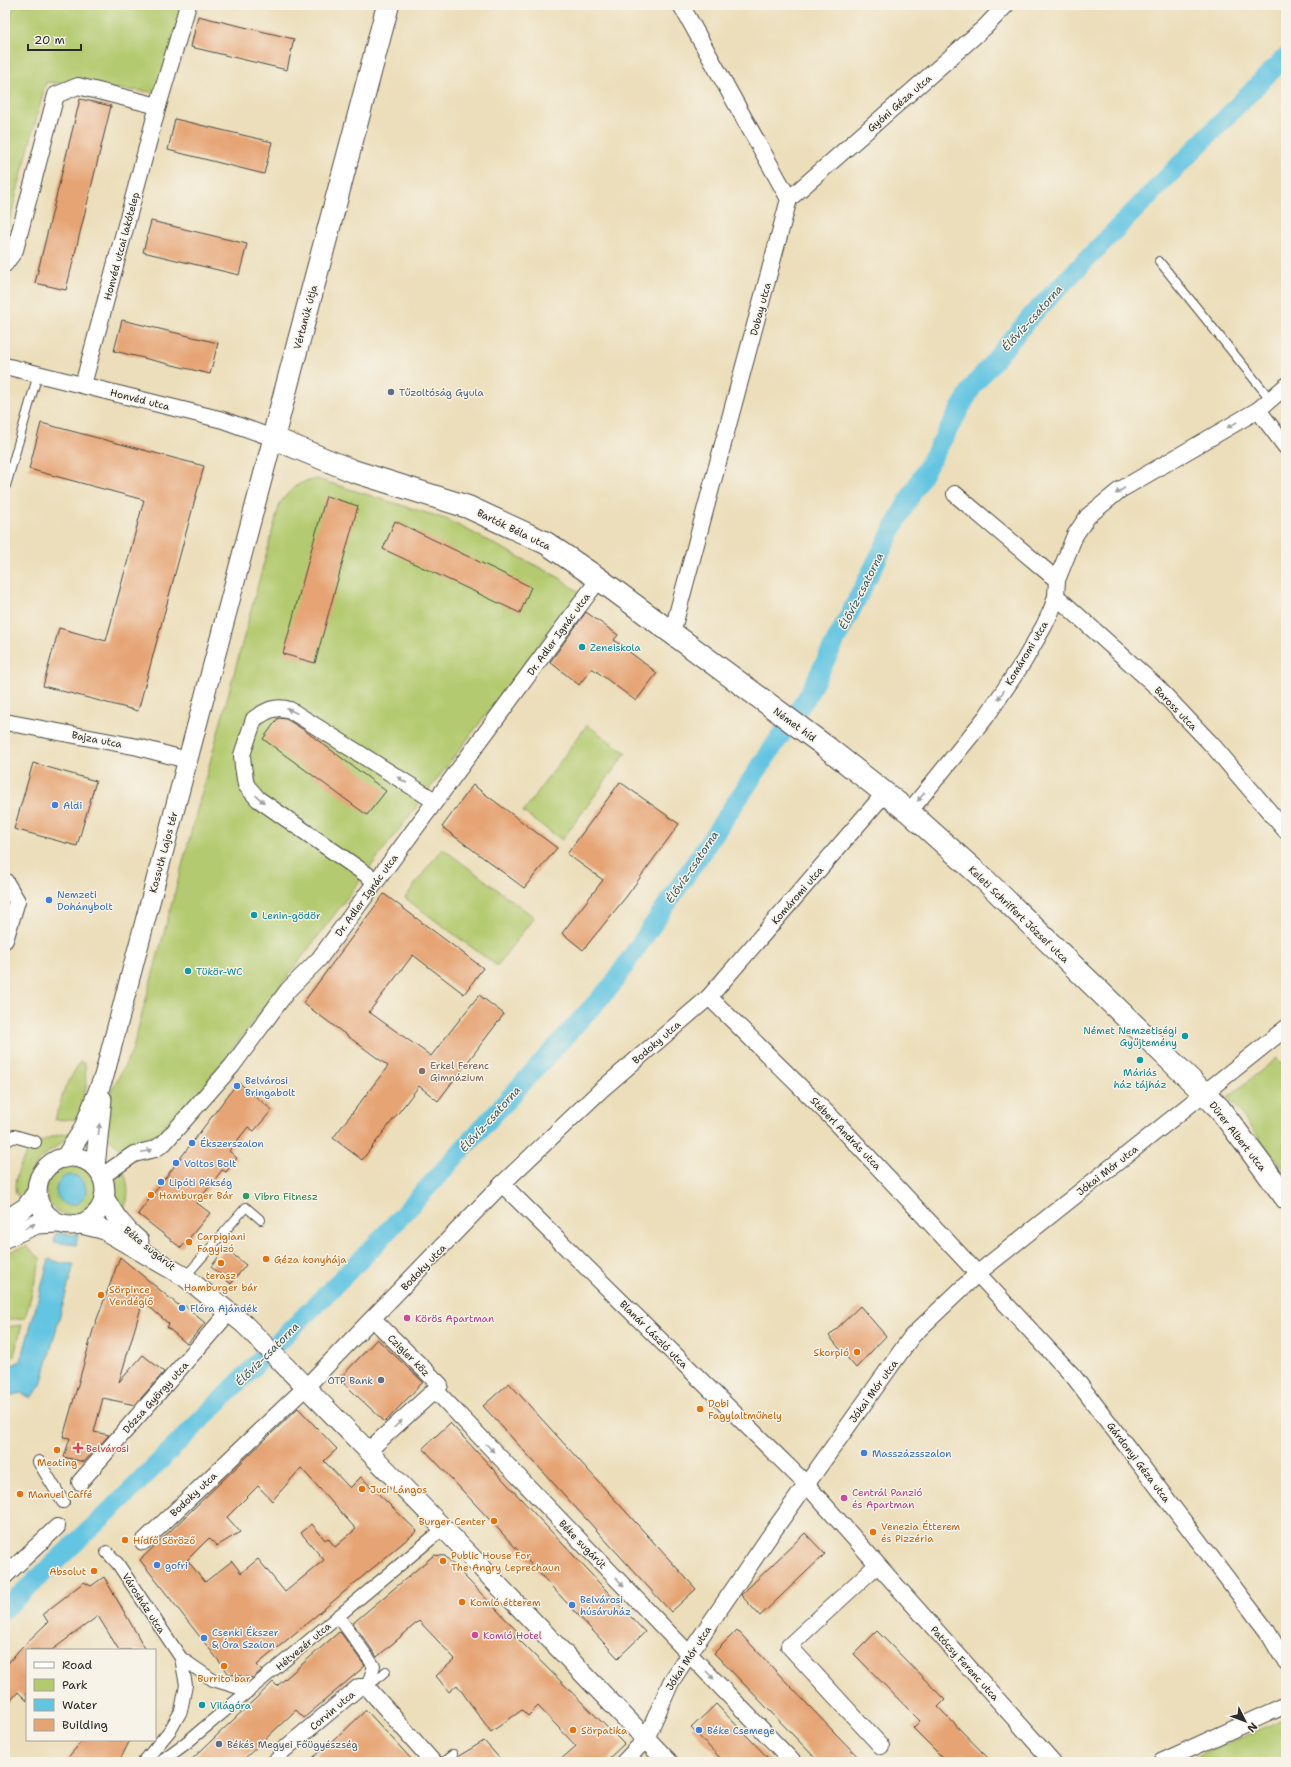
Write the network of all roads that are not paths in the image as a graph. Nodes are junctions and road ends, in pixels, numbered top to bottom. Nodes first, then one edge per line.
1 (188, 5) edge
2 (388, 5) edge
3 (681, 5) edge
4 (1006, 5) edge
5 (158, 106) junction
6 (789, 199) junction
7 (1159, 261) dead end
8 (5, 264) edge
9 (5, 366) edge
10 (38, 374) junction
11 (83, 385) junction
12 (1286, 386) edge
13 (1271, 400) junction
14 (1258, 410) junction
15 (273, 438) junction
16 (1286, 447) edge
17 (6, 486) dead end
18 (956, 494) dead end
19 (599, 579) junction
20 (1057, 580) junction
21 (1056, 596) junction
22 (222, 628) joint
23 (672, 633) junction
24 (765, 702) joint
25 (5, 722) edge
26 (825, 746) joint
27 (187, 760) junction
28 (885, 793) junction
29 (435, 801) junction
30 (908, 812) junction
31 (1286, 831) edge
32 (5, 881) edge
33 (376, 881) junction
34 (5, 940) edge
35 (709, 997) junction
36 (1286, 1028) edge
37 (104, 1076) junction
38 (1204, 1093) junction
39 (5, 1141) edge
40 (35, 1142) dead end
41 (65, 1158) junction
42 (98, 1172) junction
43 (502, 1184) junction
44 (37, 1192) junction
45 (104, 1197) junction
46 (1286, 1198) edge
47 (5, 1220) edge
48 (261, 1220) dead end
49 (58, 1223) junction
50 (81, 1224) junction
51 (5, 1238) edge
52 (978, 1273) junction
53 (186, 1277) junction
54 (237, 1318) junction
55 (373, 1319) junction
56 (306, 1387) junction
57 (435, 1390) junction
58 (369, 1450) junction
59 (40, 1462) dead end
60 (80, 1482) dead end
61 (806, 1484) junction
62 (63, 1502) dead end
63 (57, 1527) dead end
64 (444, 1528) junction
65 (143, 1542) dead end
66 (106, 1552) dead end
67 (877, 1565) junction
68 (5, 1576) edge
69 (338, 1616) junction
70 (689, 1654) junction
71 (181, 1658) junction
72 (1286, 1663) edge
73 (386, 1671) dead end
74 (367, 1687) junction
75 (249, 1691) junction
76 (1286, 1705) edge
77 (646, 1739) junction
78 (881, 1746) dead end
79 (453, 1754) dead end
80 (278, 1758) edge
81 (144, 1762) edge
82 (160, 1762) edge
83 (433, 1762) edge
84 (443, 1762) edge
85 (624, 1762) edge
86 (668, 1762) edge
87 (793, 1762) edge
88 (1053, 1762) edge
89 (1161, 1762) edge

1 - 5 street, Honvéd utcai lakótelep
2 - 15 main road, Vértanúk útja
3 - 6 street
4 - 6 street, Gyóni Géza utca
5 - 8 street
5 - 11 street, Honvéd utcai lakótelep
6 - 23 street, Dobay utca
7 - 13 lane
9 - 10 street, Honvéd utca
10 - 11 street, Honvéd utca
10 - 17 lane
11 - 15 street, Honvéd utca
12 - 13 street, Komáromi utca
13 - 14 street, Komáromi utca
14 - 16 street
14 -> 20 street, Komáromi utca
15 - 19 main road, Bartók Béla utca
15 - 22 street, Vértanúk útja
18 - 20 street
19 - 23 main road, Bartók Béla utca
19 - 29 street, Dr. Adler Ignác utca
20 - 21 street, Komáromi utca
21 -> 30 street, Komáromi utca
21 - 31 street, Baross utca
22 - 27 street, Kossuth Lajos tér
23 - 24 main road, Bartók Béla utca
24 - 26 main road, Német híd
25 - 27 street, Bajza utca
26 - 28 main road, Keleti Schriffert József utca
27 - 37 street, Kossuth Lajos tér
28 - 30 main road, Keleti Schriffert József utca
28 - 35 street, Komáromi utca
29 - 33 street, Dr. Adler Ignác utca
29 -> 33 street
30 - 38 main road, Keleti Schriffert József utca
32 - 34 street
42 -> 33 street, Dr. Adler Ignác utca
35 - 43 street, Bodoky utca
35 - 52 street, Stéberl András utca
36 - 38 street, Jókai Mór utca
37 - 41 street, Kossuth Lajos tér
42 -> 37 street, Kossuth Lajos tér
38 - 46 main road, Dürer Albert utca
38 - 52 street, Jókai Mór utca
39 - 40 street
41 - 42 street
41 - 44 street
42 - 45 street
43 - 55 street, Bodoky utca
43 - 61 street, Blanár László utca
44 - 47 street
44 - 49 street
45 - 50 street
45 - 53 street, Béke sugárút
48 - 53 lane
49 - 50 street
51 -> 49 street
50 - 53 street
52 - 61 street, Jókai Mór utca
52 - 72 street, Gárdonyi Géza utca
53 - 54 street
54 - 56 street
54 - 60 street, Dózsa György utca
55 - 56 street, Bodoky utca
55 - 57 street, Czigler köz
56 - 58 street
56 - 65 street, Bodoky utca
58 -> 57 street
57 -> 70 street, Béke sugárút
58 - 64 street
59 - 62 street
61 - 67 street, Patócsy Ferenc utca
61 - 70 street, Jókai Mór utca
63 - 68 street
64 - 69 street, Hétvezér utca
64 - 77 street
66 - 71 street, Városház utca
67 - 78 street
67 - 88 street, Patócsy Ferenc utca
69 - 74 street, Corvin utca
69 - 75 street, Hétvezér utca
70 - 77 street, Jókai Mór utca
70 -> 87 street, Béke sugárút
71 - 75 street
71 - 81 street, Városház utca
73 - 74 lane
74 - 80 street, Corvin utca
74 - 83 street, Corvin utca
75 - 82 street, Hétvezér utca
76 - 89 street
77 - 85 street, Jókai Mór utca
77 - 86 street
79 - 84 lane

